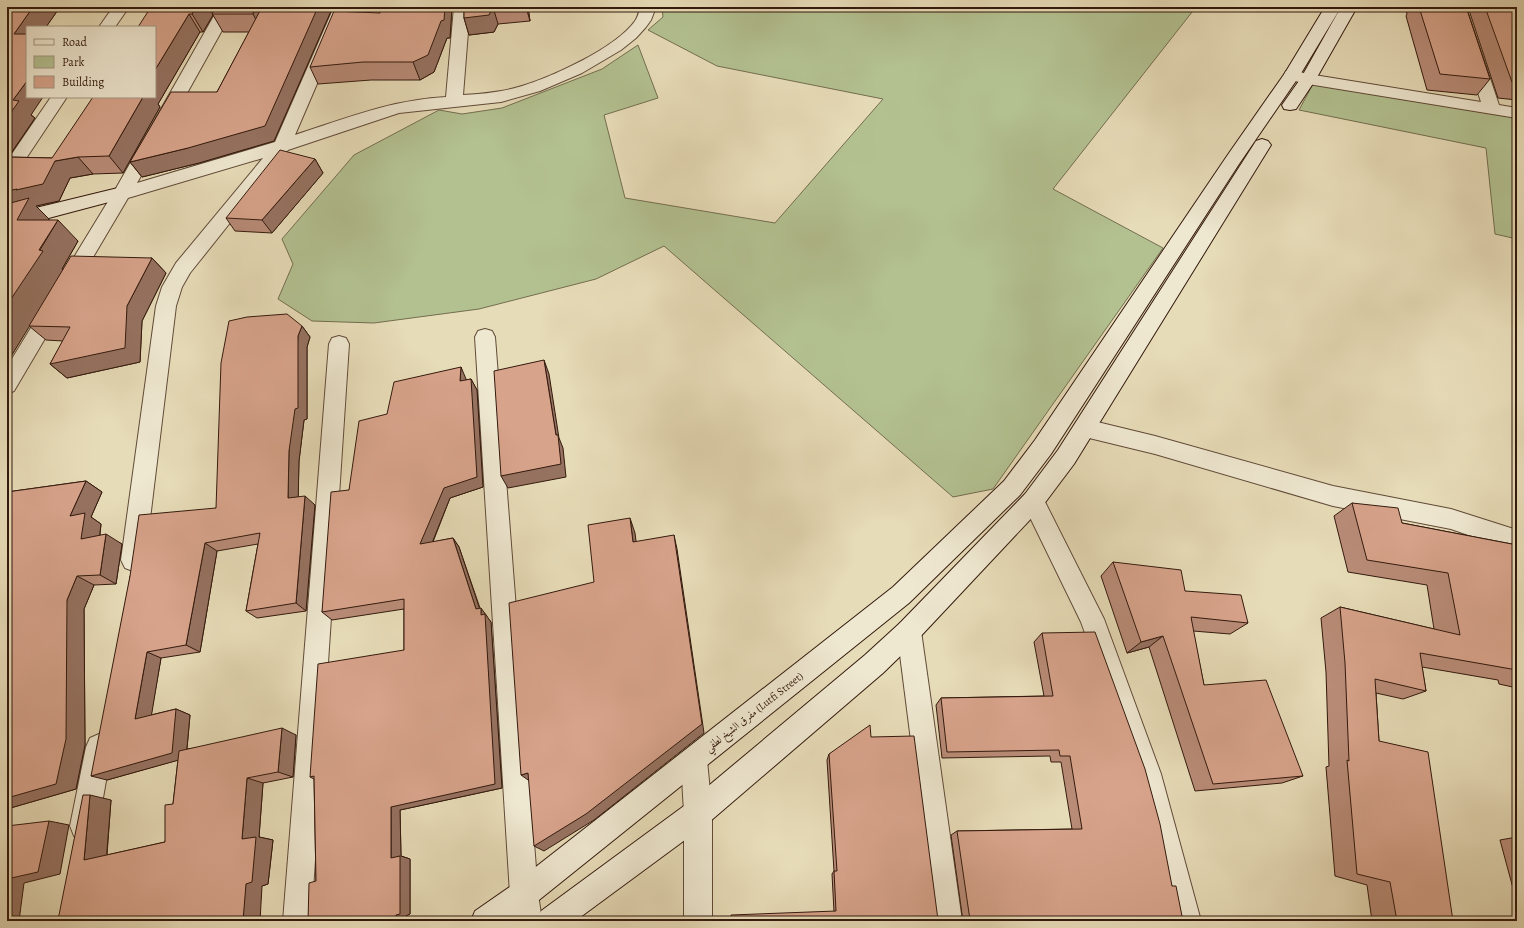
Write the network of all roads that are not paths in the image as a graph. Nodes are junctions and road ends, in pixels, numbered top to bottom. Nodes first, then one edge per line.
1 (121, 7) edge
2 (227, 7) edge
3 (342, 7) edge
4 (462, 7) edge
5 (648, 7) edge
6 (1333, 7) edge
7 (1349, 7) edge
8 (1458, 7) edge
9 (108, 26) edge
10 (1300, 77) junction
11 (58, 98) edge
12 (454, 101) junction
13 (1492, 109) junction
14 (1517, 113) edge
15 (282, 146) junction
16 (7, 174) edge
17 (122, 194) junction
18 (7, 222) edge
19 (485, 337) dead end
20 (339, 344) dead end
21 (7, 385) edge
22 (1085, 428) junction
23 (1033, 501) junction
24 (1517, 540) edge
25 (131, 576) edge
26 (909, 631) junction
27 (103, 727) edge
28 (694, 760) junction
29 (698, 813) junction
30 (80, 846) edge
31 (524, 894) junction
32 (297, 921) edge
33 (485, 921) edge
34 (528, 921) edge
35 (551, 921) edge
36 (698, 921) edge
37 (948, 921) edge
38 (1187, 921) edge

1 - 9 street
2 - 17 street
3 - 15 street
4 - 12 street
5 - 12 street
6 - 10 street
7 - 10 street
8 - 13 street
10 - 13 street
10 - 22 street
10 - 28 street, مفرق الشيخ لطفي (Lutfi Street)
11 - 16 street
12 - 15 street
13 - 14 street
15 - 17 street
15 - 25 street
17 - 18 street
17 - 21 street
19 - 31 street
20 - 32 street
22 - 23 street
22 - 24 street
23 - 26 street
23 - 38 street
26 - 29 street
26 - 37 street
27 - 30 street
28 - 29 street
28 - 31 street, مفرق الشيخ لطفي (Lutfi Street)
29 - 35 street
29 - 36 street
31 - 33 street, مفرق الشيخ لطفي (Lutfi Street)
31 - 34 street

